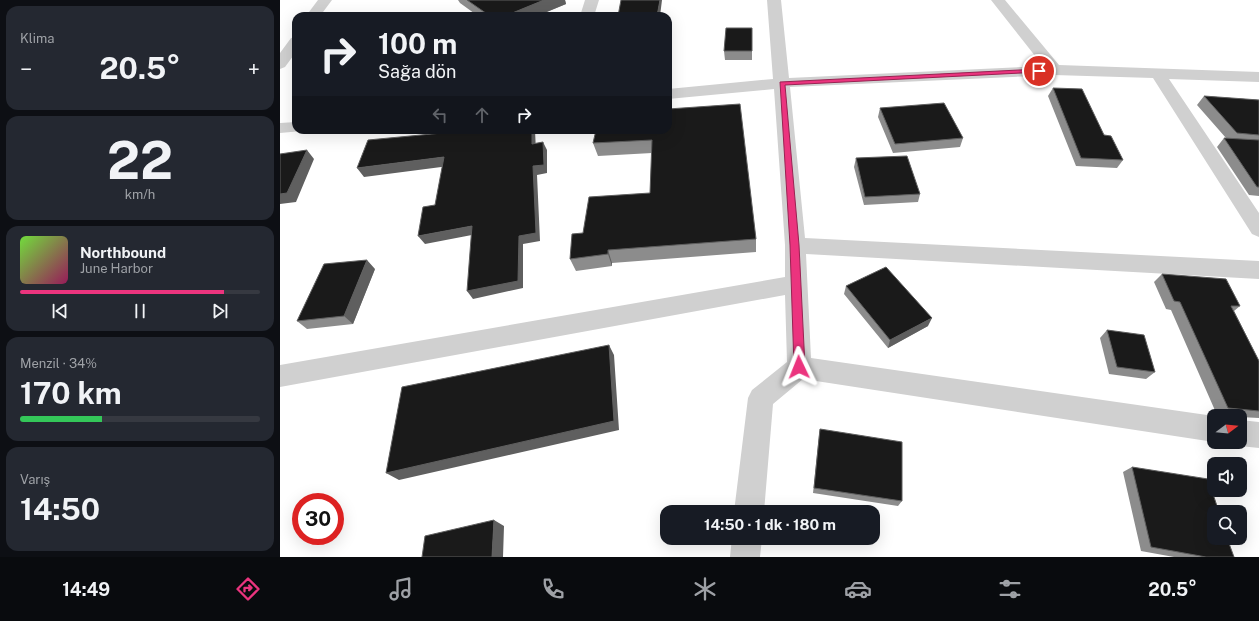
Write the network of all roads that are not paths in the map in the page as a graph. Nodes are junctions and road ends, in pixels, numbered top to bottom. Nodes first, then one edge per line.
1 (324, 0) edge
2 (592, 0) edge
3 (774, 0) edge
4 (998, 0) edge
5 (316, 12) edge
6 (588, 12) edge
7 (292, 47) edge
8 (280, 64) edge
9 (1054, 70) junction
10 (1158, 74) junction
11 (1259, 77) edge
12 (782, 83) junction
13 (672, 94) edge
14 (292, 127) edge
15 (280, 128) edge
16 (1259, 230) edge
17 (795, 245) junction
18 (1259, 270) edge
19 (796, 284) junction
20 (799, 367) junction
21 (280, 376) edge
22 (1207, 428) edge
23 (1247, 433) edge
24 (1259, 435) edge
25 (750, 505) edge
26 (746, 545) edge
27 (745, 557) edge

1 - 5 street
2 - 6 street
3 - 12 street
4 - 9 street
7 - 8 street
9 - 10 street
9 - 12 street
10 - 11 street
10 - 16 street
12 - 13 street
12 - 17 street
14 - 15 street
17 - 18 street
17 - 19 street
19 - 20 street
19 - 21 street
20 - 22 street
20 - 25 street
23 - 24 street
26 - 27 street

